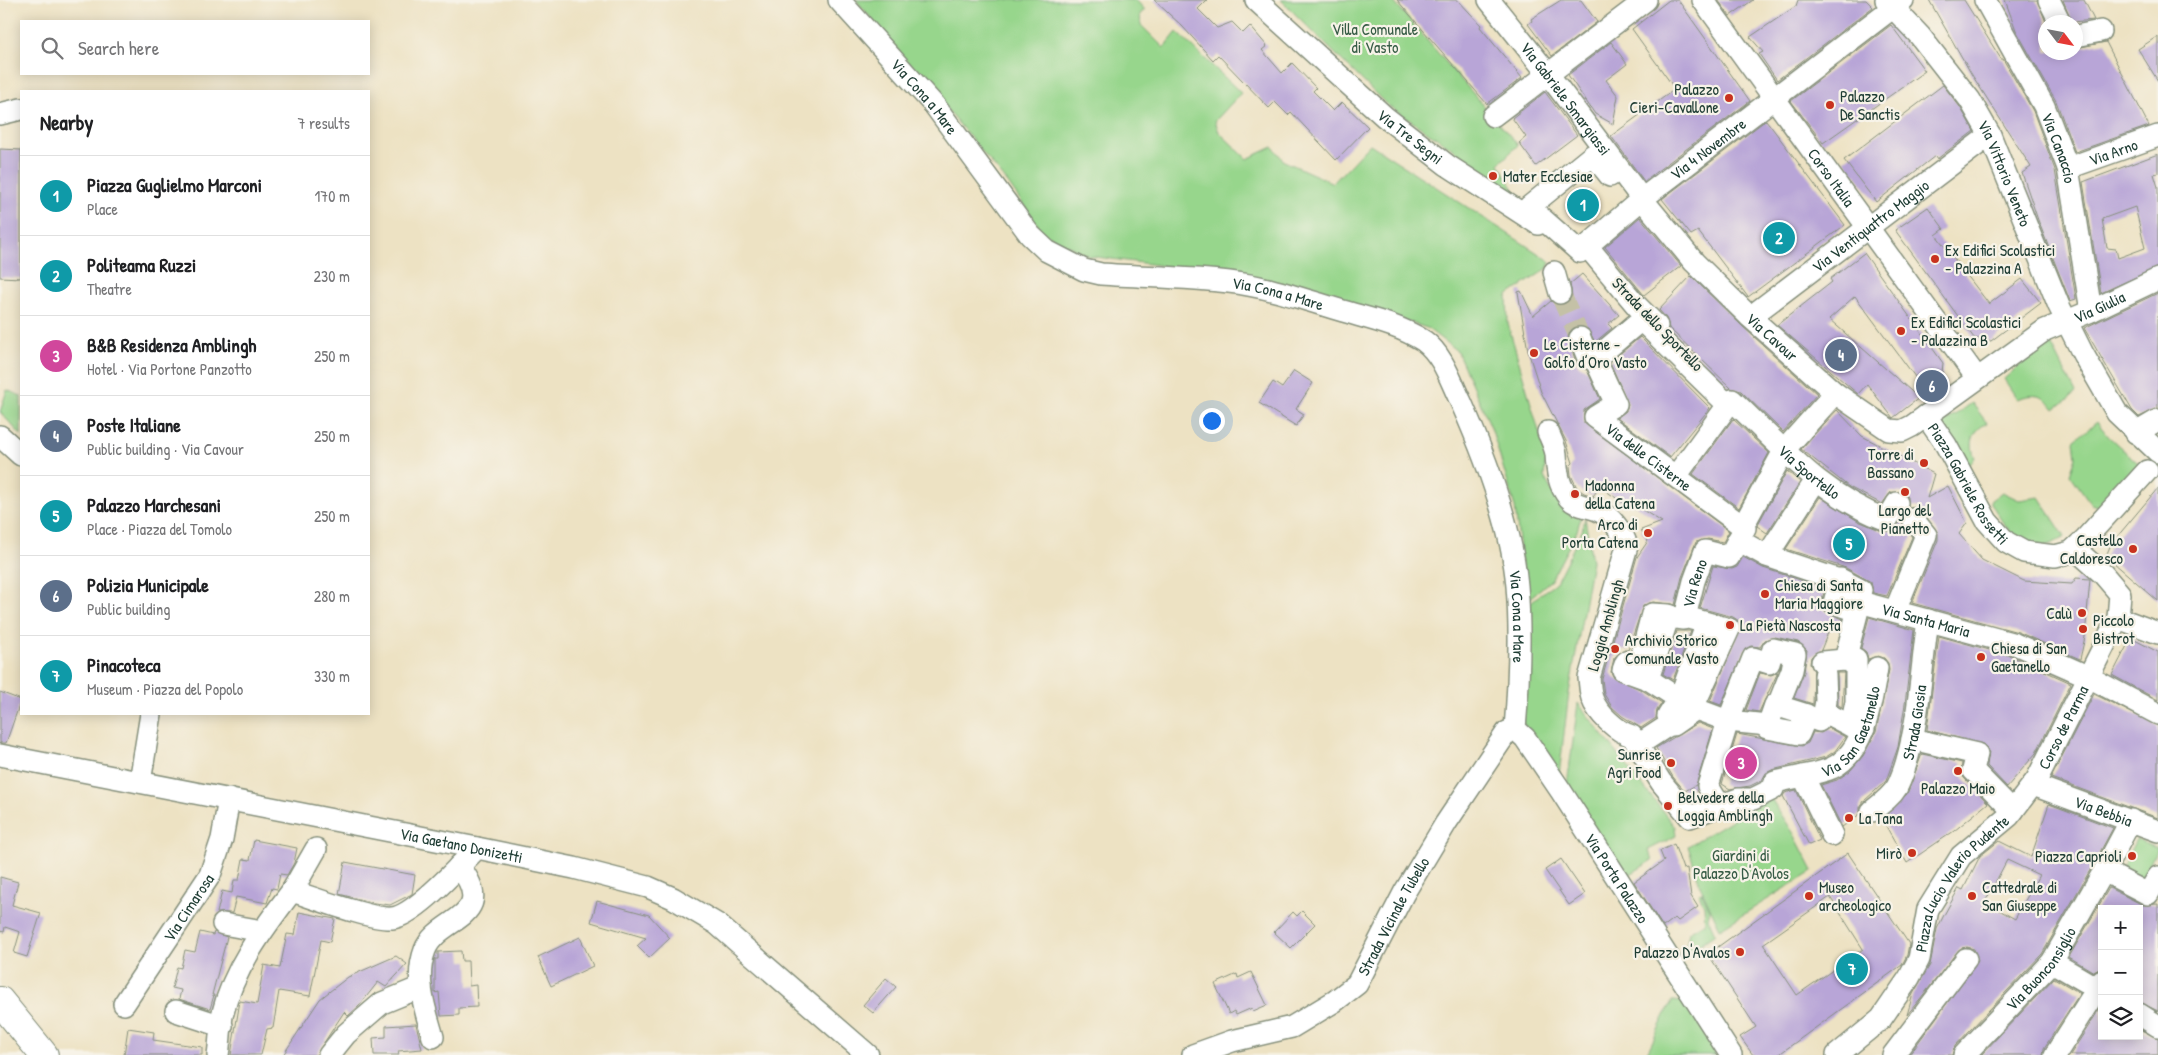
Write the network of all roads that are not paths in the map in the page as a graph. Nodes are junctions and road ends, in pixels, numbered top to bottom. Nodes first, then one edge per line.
1 (839, 0) edge
2 (1256, 0) edge
3 (1489, 0) edge
4 (1646, 0) edge
5 (1703, 0) edge
6 (1985, 0) edge
7 (2049, 0) edge
8 (1894, 2) edge
9 (2056, 15) edge
10 (2101, 31) dead end
11 (2083, 35) edge
12 (1548, 74) junction
13 (1775, 98) junction
14 (20, 109) edge
15 (0, 114) edge
16 (1493, 116) dead end
17 (1990, 135) junction
18 (2158, 136) edge
19 (2068, 168) junction
20 (1637, 203) junction
21 (1868, 227) junction
22 (1584, 249) junction
23 (1554, 272) dead end
24 (2158, 279) edge
25 (1560, 292) tunnel mouth
26 (2092, 312) junction
27 (1750, 317) junction
28 (2066, 320) junction
29 (1580, 338) tunnel mouth
30 (1595, 359) junction
31 (1976, 378) junction
32 (1835, 393) junction
33 (1730, 402) junction
34 (1926, 416) junction
35 (2158, 420) edge
36 (1548, 432) dead end
37 (2136, 433) junction
38 (0, 436) edge
39 (1785, 449) junction
40 (2158, 452) edge
41 (20, 454) edge
42 (2147, 471) dead end
43 (1676, 476) junction
44 (1816, 480) junction
45 (1896, 503) dead end
46 (1913, 519) dead end
47 (1741, 533) junction
48 (2075, 549) junction
49 (1768, 556) junction
50 (1859, 600) junction
51 (1895, 611) junction
52 (1668, 616) junction
53 (2118, 618) junction
54 (1928, 620) junction
55 (1707, 623) junction
56 (2158, 633) edge
57 (1851, 659) junction
58 (1877, 668) dead end
59 (2090, 678) junction
60 (1687, 702) junction
61 (1778, 705) junction
62 (1815, 714) junction
63 (2158, 714) edge
64 (151, 715) edge
65 (1728, 720) junction
66 (1768, 725) junction
67 (1857, 728) junction
68 (1515, 729) junction
69 (1912, 739) junction
70 (1638, 745) junction
71 (0, 755) edge
72 (1803, 776) junction
73 (140, 782) junction
74 (2040, 785) junction
75 (229, 799) junction
76 (2006, 805) junction
77 (1720, 806) junction
78 (1872, 811) dead end
79 (1690, 817) joint
80 (2131, 820) junction
81 (2158, 831) edge
82 (1832, 835) dead end
83 (477, 848) junction
84 (316, 849) dead end
85 (459, 866) junction
86 (2104, 871) junction
87 (292, 891) junction
88 (2151, 895) edge
89 (223, 924) dead end
90 (262, 931) junction
91 (1966, 959) dead end
92 (2052, 962) junction
93 (2098, 986) edge
94 (421, 987) junction
95 (2098, 990) edge
96 (0, 1001) edge
97 (124, 1004) dead end
98 (176, 1011) dead end
99 (2143, 1017) edge
100 (222, 1026) junction
101 (2158, 1026) edge
102 (1870, 1029) junction
103 (433, 1037) dead end
104 (44, 1055) edge
105 (218, 1055) edge
106 (329, 1055) edge
107 (868, 1055) edge
108 (1193, 1055) edge
109 (1731, 1055) edge
110 (1837, 1055) edge
111 (1888, 1055) edge
112 (1893, 1055) edge
113 (1964, 1055) edge
114 (2055, 1055) edge

1 - 68 street, Via Cona a Mare
2 - 22 street, Via Tre Segni
3 - 12 street, Via Gabriele Smargiassi
4 - 12 street
5 - 13 street, Corso Italia
6 - 19 street, Via Canaccio
7 - 9 street
8 - 13 street, Via 4 Novembre
8 - 17 street, Via Vittorio Veneto
10 - 11 street
12 - 16 street
12 - 20 street, Via Gabriele Smargiassi
13 - 20 street, Via 4 Novembre
13 - 21 street, Corso Italia
14 - 15 street
17 - 21 street, Via Ventiquattro Maggio
17 - 28 street, Via Vittorio Veneto
18 - 19 street, Via Arno
19 - 26 street, Via Canaccio
20 - 22 street, Via 4 Novembre
20 - 22 street
20 - 27 street, Via Cavour
21 - 27 street, Via Ventiquattro Maggio
21 - 31 street, Corso Italia
22 - 33 street, Strada dello Sportello
23 - 25 street
24 - 26 street, Via Giulia
26 - 28 street, Via Giulia
27 - 32 street, Via Cavour
28 - 31 street, Piazza Gabriele Rossetti
28 - 37 street, Via Vittorio Veneto
29 - 30 street
30 - 33 street
30 - 43 street, Via delle Cisterne
31 - 34 street, Piazza Gabriele Rossetti
32 - 34 street, Via Cavour
32 - 39 street
33 - 39 street, Via Sportello
33 - 43 street
34 - 48 street, Piazza Gabriele Rossetti
35 - 37 street
36 - 70 street, Loggia Amblingh
37 - 40 street, Via Vittorio Veneto
38 - 41 street
39 - 44 street, Via Sportello
39 - 47 street
42 - 48 street
43 - 47 street, Via delle Cisterne
44 - 45 street, Via Sportello
44 - 49 street
46 - 51 street
47 - 49 street, Via delle Cisterne
47 - 52 street, Via Reno
48 - 53 street
49 - 50 street, Via Santa Maria
50 - 51 street, Via Santa Maria
50 - 57 street
51 - 54 street, Via Santa Maria
52 - 55 street
52 - 60 street, Via Reno
53 - 56 street
53 - 59 street, Corso de Parma
54 - 59 street, Via Santa Maria
54 - 69 street, Strada Giosia
55 - 60 street
55 - 60 street
57 - 62 street
57 - 67 street
58 - 67 street, Via San Gaetanello
59 - 63 street, Via Santa Maria
59 - 74 street, Corso de Parma
60 - 65 street
60 - 70 street
61 - 62 street
61 - 65 street
61 - 66 street
62 - 66 street
62 - 67 street
64 - 73 street
65 - 66 street
65 - 77 street
67 - 72 street, Via San Gaetanello
68 - 108 street, Strada Vicinale Tubello
68 - 109 street, Via Porta Palazzo
69 - 76 street
69 - 78 street, Strada Giosia
70 - 79 street, Loggia Amblingh
71 - 73 street, Via Gaetano Donizetti
72 - 77 street, Via San Gaetanello
72 - 82 street, Via San Gaetanello
73 - 75 street, Via Gaetano Donizetti
74 - 76 street, Piazza Lucio Valerio Pudente
74 - 80 street, Via Bebbia
75 - 83 street, Via Gaetano Donizetti
75 - 97 street, Via Cimarosa
76 - 102 street, Piazza Lucio Valerio Pudente
77 - 79 street, Via San Gaetanello
80 - 81 street, Via Bebbia
80 - 86 street
83 - 85 street
83 - 107 street, Via Gaetano Donizetti
84 - 87 street
85 - 87 street
85 - 94 street
86 - 88 street
86 - 92 street, Via Buonconsiglio
87 - 90 street
89 - 90 street
90 - 100 street
91 - 112 street
92 - 93 street
92 - 113 street, Via Buonconsiglio
94 - 103 street
94 - 106 street
95 - 114 street
96 - 104 main road
98 - 100 street
99 - 101 street
100 - 105 street
102 - 110 street, Piazza Lucio Valerio Pudente
102 - 111 street

